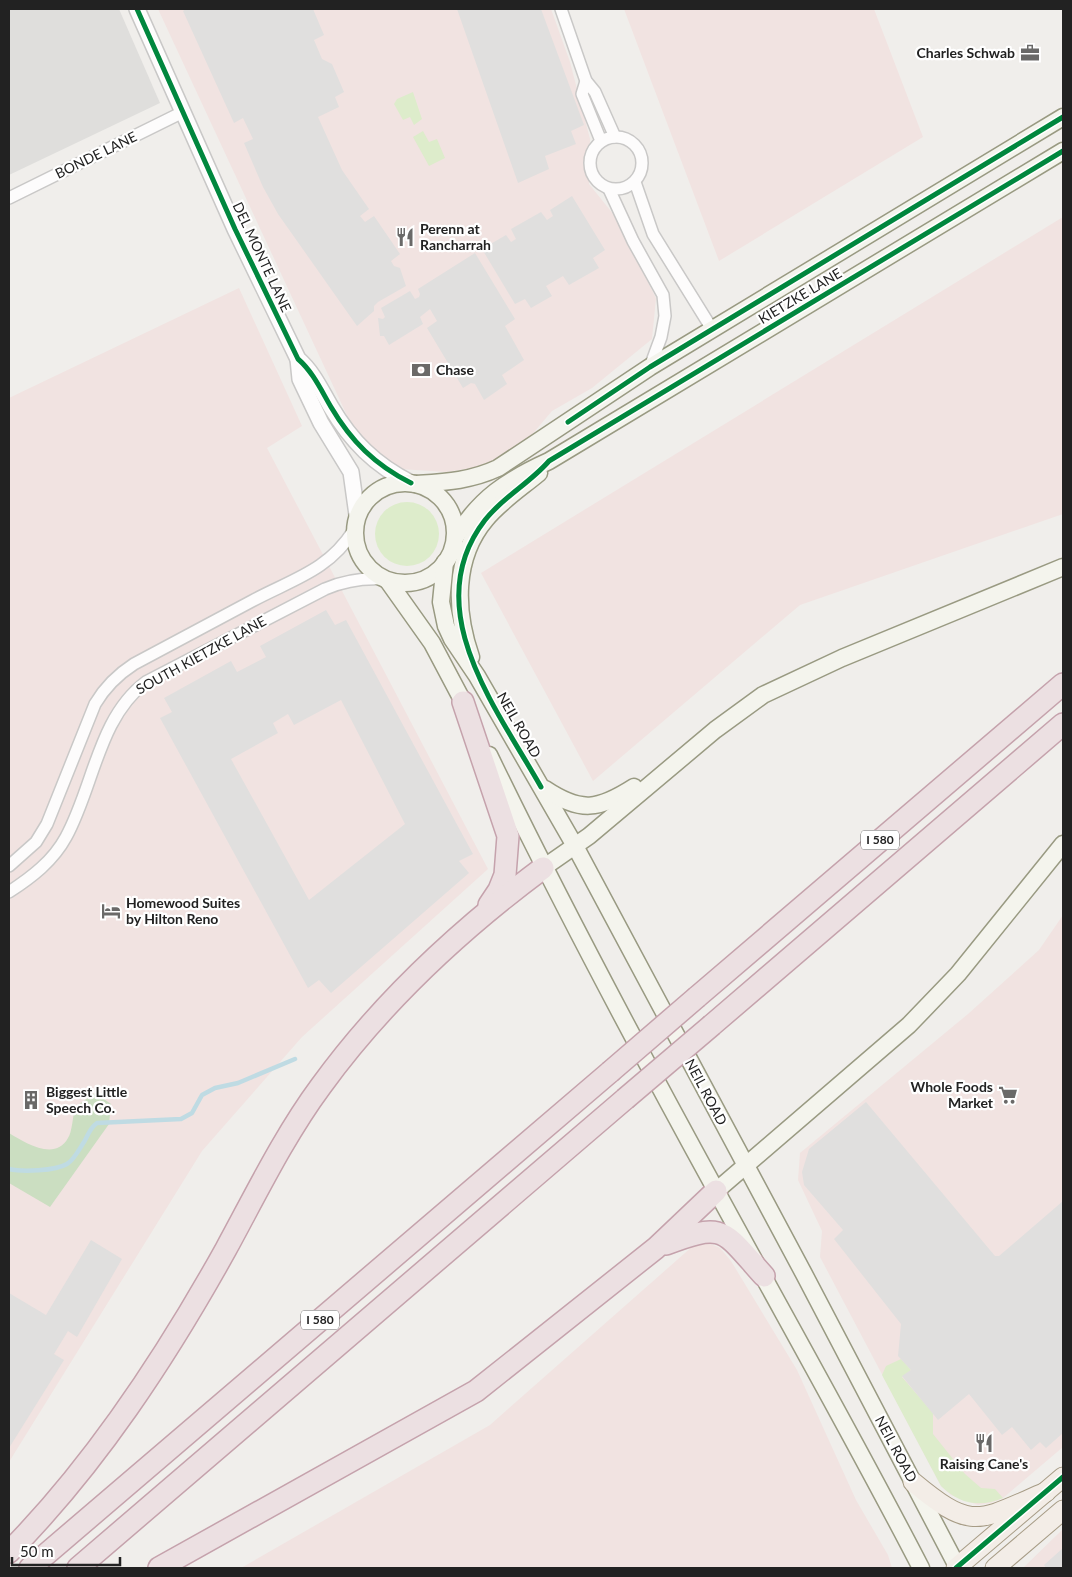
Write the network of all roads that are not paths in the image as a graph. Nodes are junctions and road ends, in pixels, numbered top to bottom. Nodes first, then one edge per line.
1 (137, 9) edge
2 (561, 9) edge
3 (586, 81) junction
4 (183, 112) junction
5 (1063, 117) edge
6 (615, 137) junction
7 (601, 141) junction
8 (1063, 151) edge
9 (635, 182) junction
10 (609, 189) junction
11 (9, 198) edge
12 (712, 330) junction
13 (298, 360) junction
14 (650, 367) junction
15 (549, 462) junction
16 (413, 483) junction
17 (356, 522) junction
18 (455, 538) junction
19 (446, 562) junction
20 (1063, 567) edge
21 (385, 580) junction
22 (477, 676) junction
23 (1063, 684) edge
24 (463, 702) junction
25 (1063, 724) edge
26 (678, 761) junction
27 (541, 786) junction
28 (1063, 844) edge
29 (575, 846) junction
30 (9, 866) edge
31 (544, 868) junction
32 (9, 892) edge
33 (483, 916) junction
34 (745, 1166) junction
35 (716, 1191) junction
36 (656, 1248) junction
37 (764, 1276) junction
38 (1063, 1477) edge
39 (913, 1482) junction
40 (1046, 1492) junction
41 (1063, 1510) edge
42 (9, 1552) edge
43 (30, 1568) edge
44 (78, 1568) edge
45 (159, 1568) edge
46 (921, 1568) edge
47 (957, 1568) edge
48 (995, 1568) edge

1 - 4 street, DEL MONTE LANE
2 - 3 street
3 - 6 street
3 - 7 street
4 - 11 street, BONDE LANE
4 - 13 street, DEL MONTE LANE
5 - 12 main road, KIETZKE LANE
6 - 7 street
6 - 9 street
7 - 10 street
8 - 15 main road, KIETZKE LANE
9 - 10 street
9 - 12 street
10 - 14 street
12 - 14 main road, KIETZKE LANE
13 - 16 street, DEL MONTE LANE
13 - 17 street, DEL MONTE LANE
14 - 16 main road, KIETZKE LANE
15 - 18 main road, KIETZKE LANE
15 - 22 main road
16 - 17 main road
16 - 18 main road
17 - 21 main road
17 - 30 street, SOUTH KIETZKE LANE
18 - 19 main road
19 - 21 main road
19 - 22 main road, NEIL ROAD
20 - 26 main road
21 - 24 main road
21 - 32 street, SOUTH KIETZKE LANE
22 - 27 main road, NEIL ROAD
23 - 43 highway, I 580, bridge
24 - 31 main road
24 - 33 highway
25 - 44 highway, I 580, bridge
26 - 27 main road
26 - 29 main road
27 - 29 main road, NEIL ROAD
28 - 34 main road
29 - 31 main road
29 - 34 main road, NEIL ROAD
31 - 33 highway
31 - 35 main road
33 - 42 highway
34 - 35 main road
34 - 39 main road, NEIL ROAD
35 - 36 highway
35 - 37 main road
36 - 37 highway
36 - 45 highway
37 - 46 main road
38 - 40 main road
39 - 40 main road
39 - 47 main road, NEIL ROAD
40 - 47 main road
41 - 48 main road

